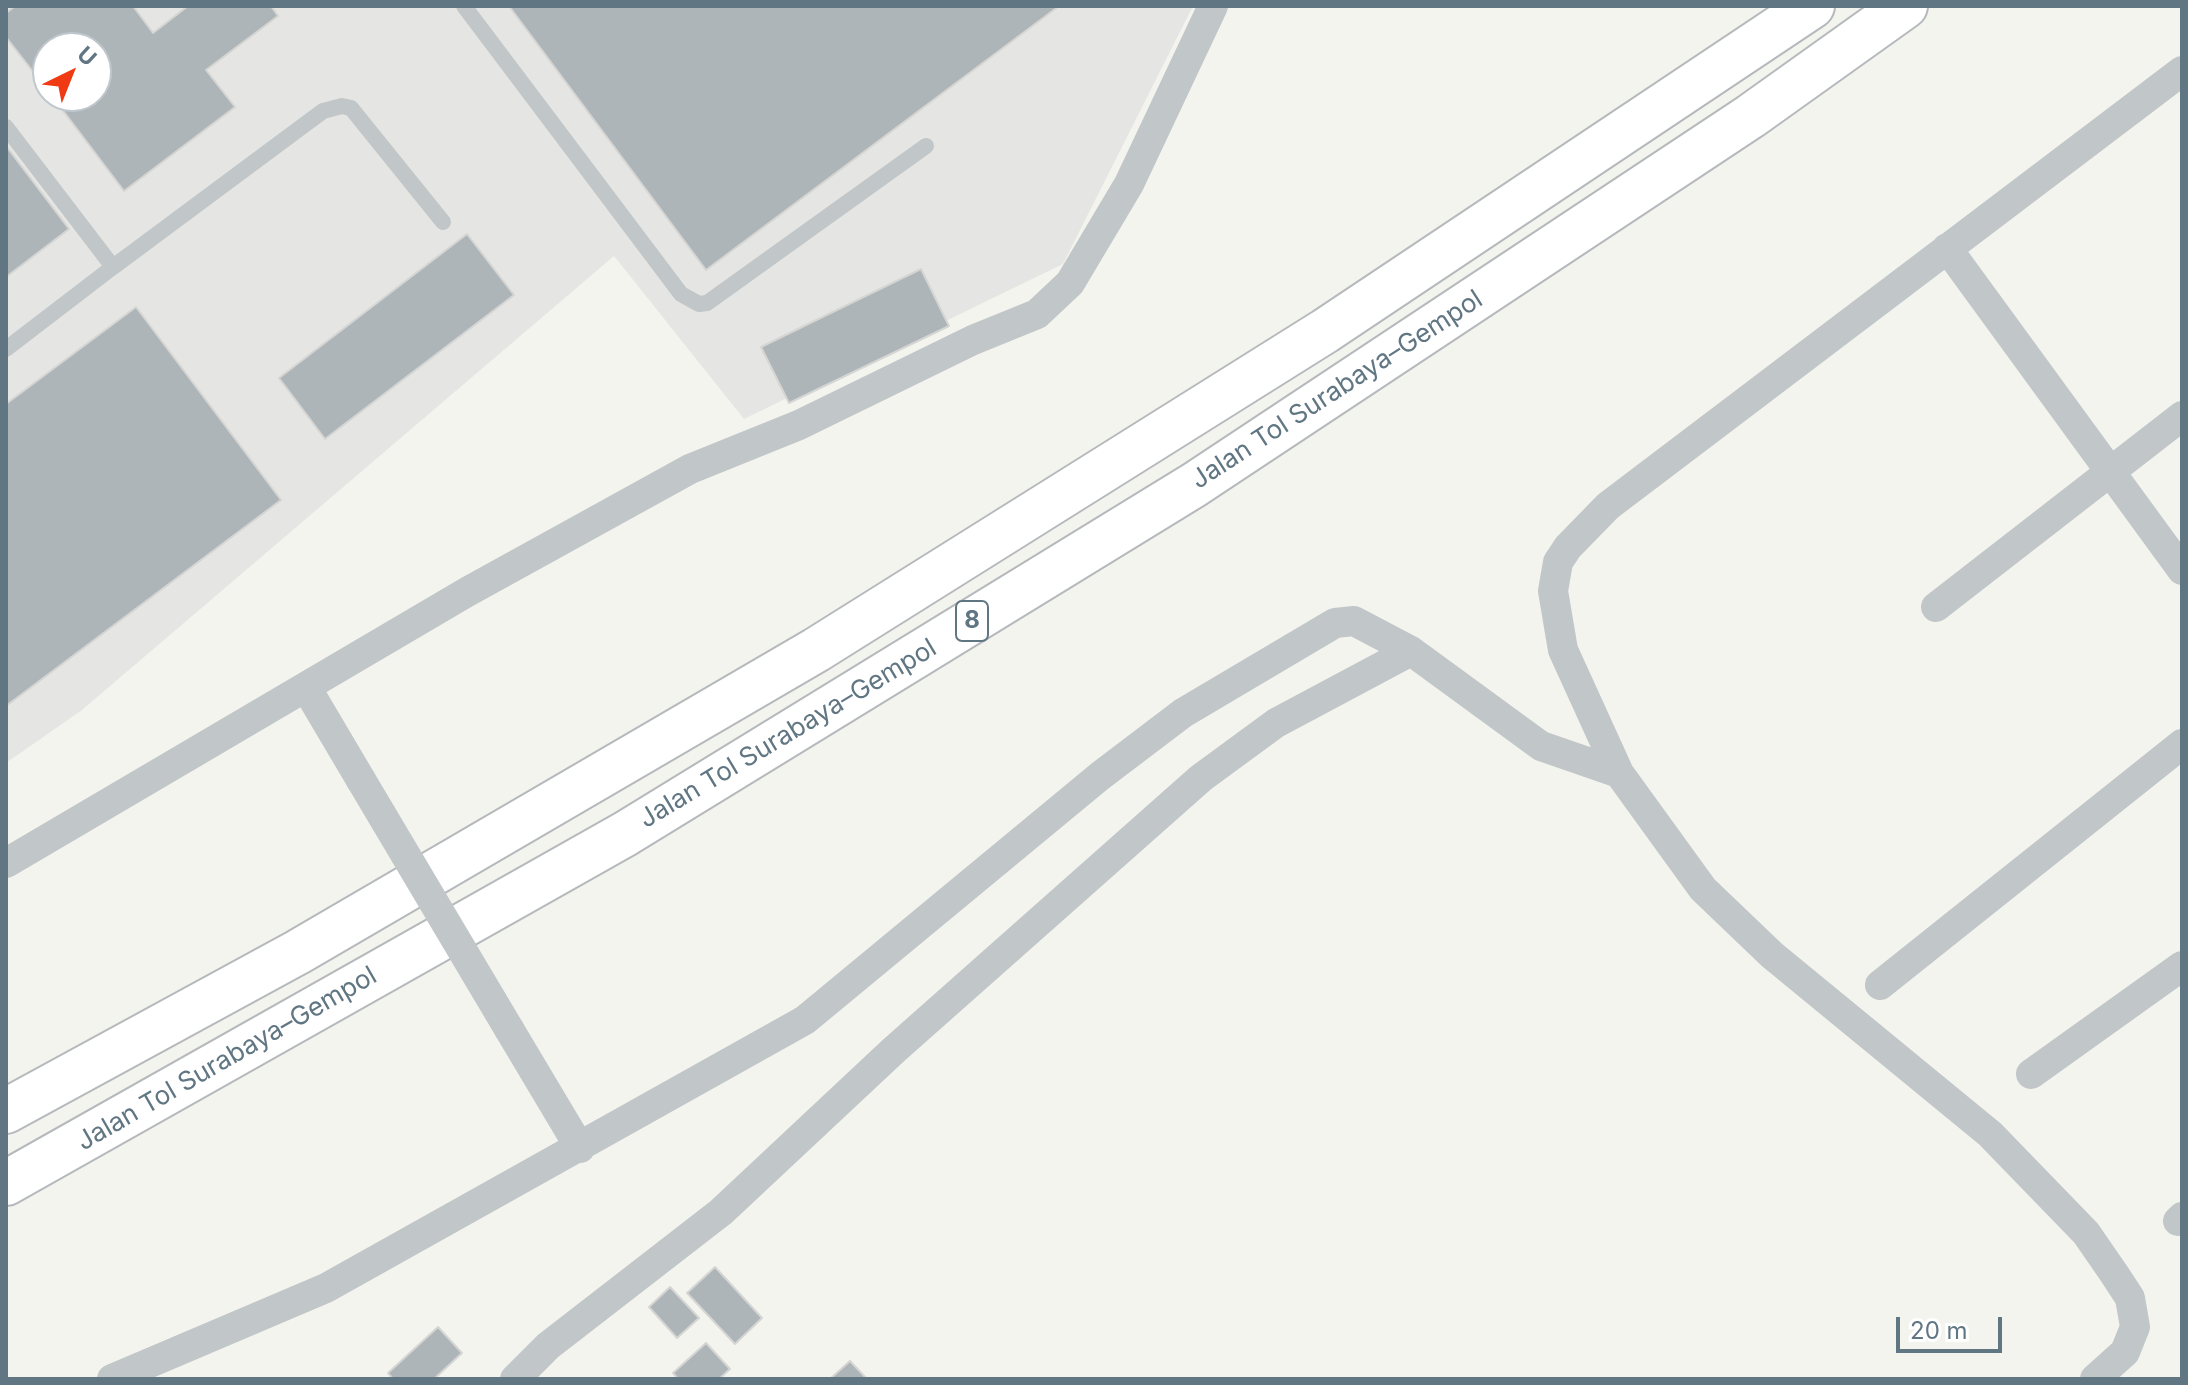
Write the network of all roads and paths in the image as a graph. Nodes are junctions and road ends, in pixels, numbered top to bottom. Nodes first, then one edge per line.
1 (464, 6) edge
2 (1213, 6) edge
3 (1812, 6) edge
4 (1905, 6) edge
5 (2182, 71) edge
6 (6, 127) edge
7 (926, 146) dead end
8 (443, 222) dead end
9 (1947, 248) junction
10 (113, 267) junction
11 (6, 349) edge
12 (2182, 416) edge
13 (2111, 473) junction
14 (2182, 570) edge
15 (1936, 607) dead end
16 (1411, 651) junction
17 (306, 687) junction
18 (2182, 744) edge
19 (1619, 773) junction
20 (6, 863) edge
21 (2182, 966) edge
22 (1880, 985) dead end
23 (2031, 1074) dead end
24 (6, 1111) edge
25 (580, 1148) junction
26 (6, 1183) edge
27 (112, 1379) edge
28 (515, 1379) edge
29 (2095, 1379) edge

1 - 7 lane
2 - 17 street
3 - 24 highway, 8
4 - 26 highway, Jalan Tol Surabaya–Gempol / 8
5 - 9 street
6 - 10 lane
8 - 10 lane
9 - 13 street
9 - 19 street
10 - 11 lane
12 - 13 street
13 - 14 street
13 - 15 street
16 - 19 street
16 - 25 street
16 - 28 street
17 - 20 street
17 - 25 street, bridge
18 - 22 street
19 - 29 street
21 - 23 street
25 - 27 street

